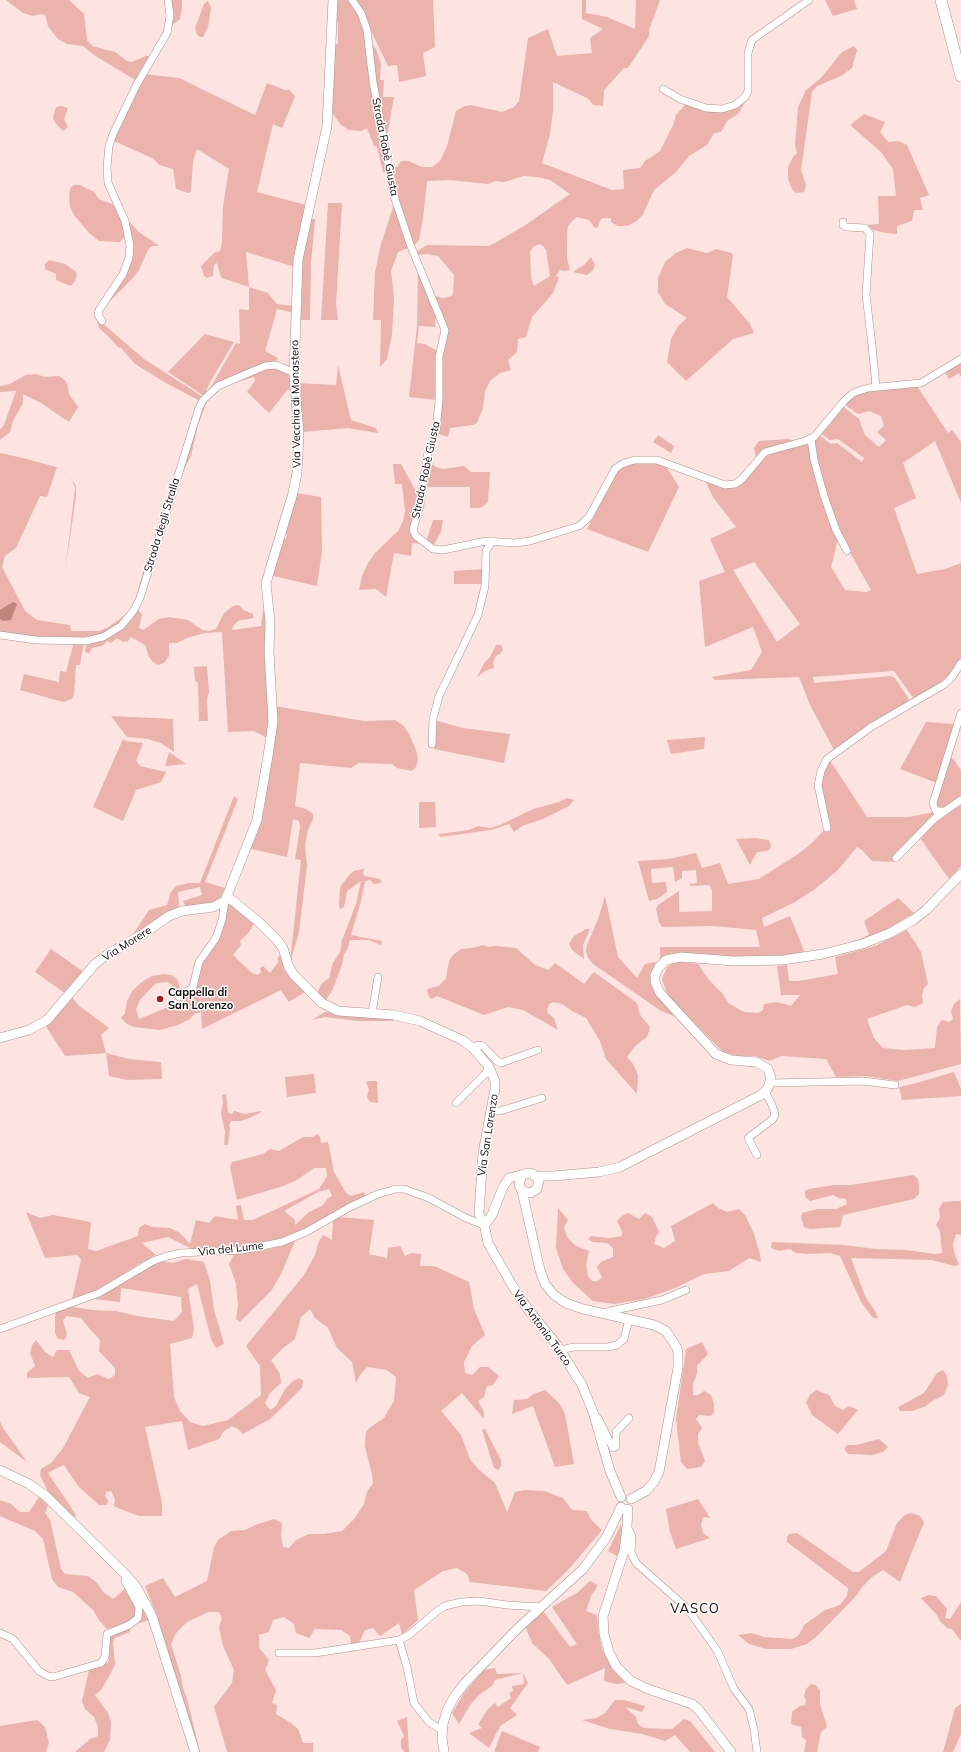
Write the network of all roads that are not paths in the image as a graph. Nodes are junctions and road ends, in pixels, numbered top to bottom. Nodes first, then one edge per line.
1 (168, 0) edge
2 (332, 0) edge
3 (352, 0) edge
4 (809, 0) edge
5 (941, 0) edge
6 (961, 76) edge
7 (663, 89) dead end
8 (843, 222) dead end
9 (102, 321) dead end
10 (961, 359) edge
11 (294, 373) junction
12 (876, 387) junction
13 (811, 439) junction
14 (492, 541) junction
15 (847, 551) dead end
16 (0, 635) edge
17 (961, 663) edge
18 (961, 713) edge
19 (432, 744) dead end
20 (961, 800) edge
21 (945, 811) junction
22 (827, 828) dead end
23 (896, 858) dead end
24 (961, 874) edge
25 (226, 898) junction
26 (378, 977) dead end
27 (179, 997) dead end
28 (372, 1013) junction
29 (0, 1038) edge
30 (473, 1048) junction
31 (538, 1050) dead end
32 (489, 1066) junction
33 (771, 1083) junction
34 (895, 1085) dead end
35 (765, 1091) junction
36 (542, 1098) dead end
37 (456, 1103) dead end
38 (491, 1111) junction
39 (757, 1155) dead end
40 (522, 1175) junction
41 (536, 1184) junction
42 (521, 1189) junction
43 (500, 1194) junction
44 (528, 1215) junction
45 (484, 1225) junction
46 (686, 1290) dead end
47 (604, 1314) junction
48 (629, 1319) junction
49 (0, 1329) edge
50 (560, 1350) junction
51 (593, 1412) junction
52 (629, 1418) dead end
53 (0, 1470) edge
54 (621, 1497) junction
55 (631, 1499) junction
56 (624, 1508) junction
57 (627, 1526) junction
58 (127, 1576) junction
59 (540, 1607) junction
60 (0, 1633) edge
61 (399, 1640) junction
62 (279, 1653) dead end
63 (443, 1731) junction
64 (195, 1752) edge
65 (444, 1752) edge
66 (731, 1752) edge
67 (757, 1752) edge

1 - 9 street
2 - 11 main road, Via Vecchia di Monastero
3 - 14 street, Strada Robè Giusta
4 - 7 street
5 - 6 main road
8 - 12 street
10 - 12 street
11 - 16 street, Strada degli Stralla
11 - 25 main road, Via Vecchia di Monastero
12 - 13 street
13 - 14 street, Strada Robè Giusta
13 - 15 street
14 - 19 street
17 - 22 street
18 - 21 street
20 - 21 street
21 - 23 street
24 - 33 main road
25 - 27 street
25 - 28 main road, Via San Lorenzo
25 - 29 main road, Via Morere
26 - 28 street
28 - 30 main road, Via San Lorenzo
30 - 31 street
30 - 32 main road, Via San Lorenzo
32 - 37 street
32 - 38 main road, Via San Lorenzo
33 - 34 street
33 - 35 main road
35 - 39 street
35 - 41 main road
36 - 38 street
38 - 45 main road, Via San Lorenzo
40 - 41 main road
40 - 42 main road
40 - 43 main road
41 - 42 main road
41 - 44 main road
42 - 43 main road
42 - 44 main road
43 - 45 main road
44 - 47 main road
45 - 49 street, Via del Lume
45 - 50 main road, Via Antonio Turco
46 - 47 street
47 - 48 main road
48 - 50 street
48 - 55 main road
50 - 51 main road, Via Antonio Turco
51 - 52 street
51 - 54 main road, Via Antonio Turco
53 - 58 main road
54 - 55 main road
54 - 56 main road
55 - 56 main road
56 - 57 main road
56 - 59 main road
57 - 66 main road
57 - 67 street
58 - 60 street
58 - 64 main road
59 - 61 street
59 - 63 main road
61 - 62 street
61 - 63 street
63 - 65 main road

